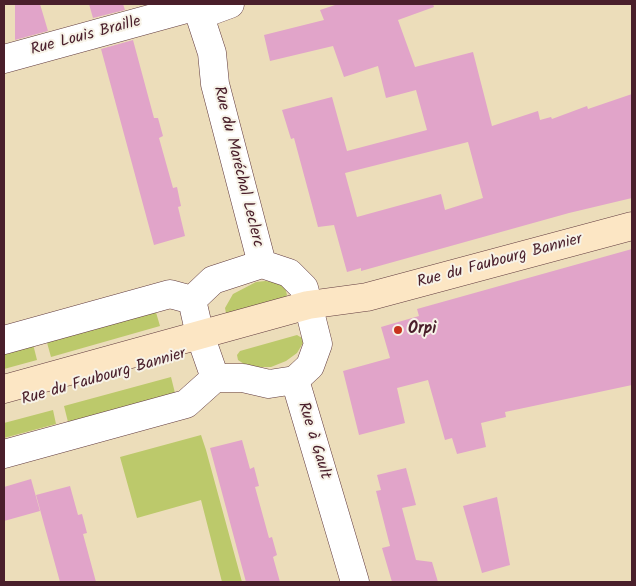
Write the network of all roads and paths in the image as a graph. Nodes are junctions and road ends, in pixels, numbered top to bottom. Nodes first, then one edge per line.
1 (230, 4) edge
2 (198, 8) edge
3 (4, 60) edge
4 (632, 226) edge
5 (262, 264) junction
6 (192, 300) junction
7 (310, 312) junction
8 (4, 340) edge
9 (203, 342) junction
10 (215, 378) junction
11 (295, 380) junction
12 (4, 389) edge
13 (4, 406) edge
14 (4, 454) edge
15 (355, 582) edge

1 - 2 street, Rue Louis Braille
2 - 3 street, Rue Louis Braille
2 - 5 street, Rue du Maréchal Leclerc
4 - 7 main road, Rue du Faubourg Bannier
5 - 6 street
5 - 7 street, Rue du Maréchal Leclerc
6 - 8 street
6 - 9 street, Rue du Faubourg Bannier
7 - 9 main road, Rue du Faubourg Bannier
7 - 11 street, Rue à Gault
9 - 10 street, Rue du Faubourg Bannier
9 - 12 main road, Rue du Faubourg Bannier
9 - 13 main road, Rue du Faubourg Bannier
10 - 11 street
10 - 14 street
11 - 15 street, Rue à Gault

